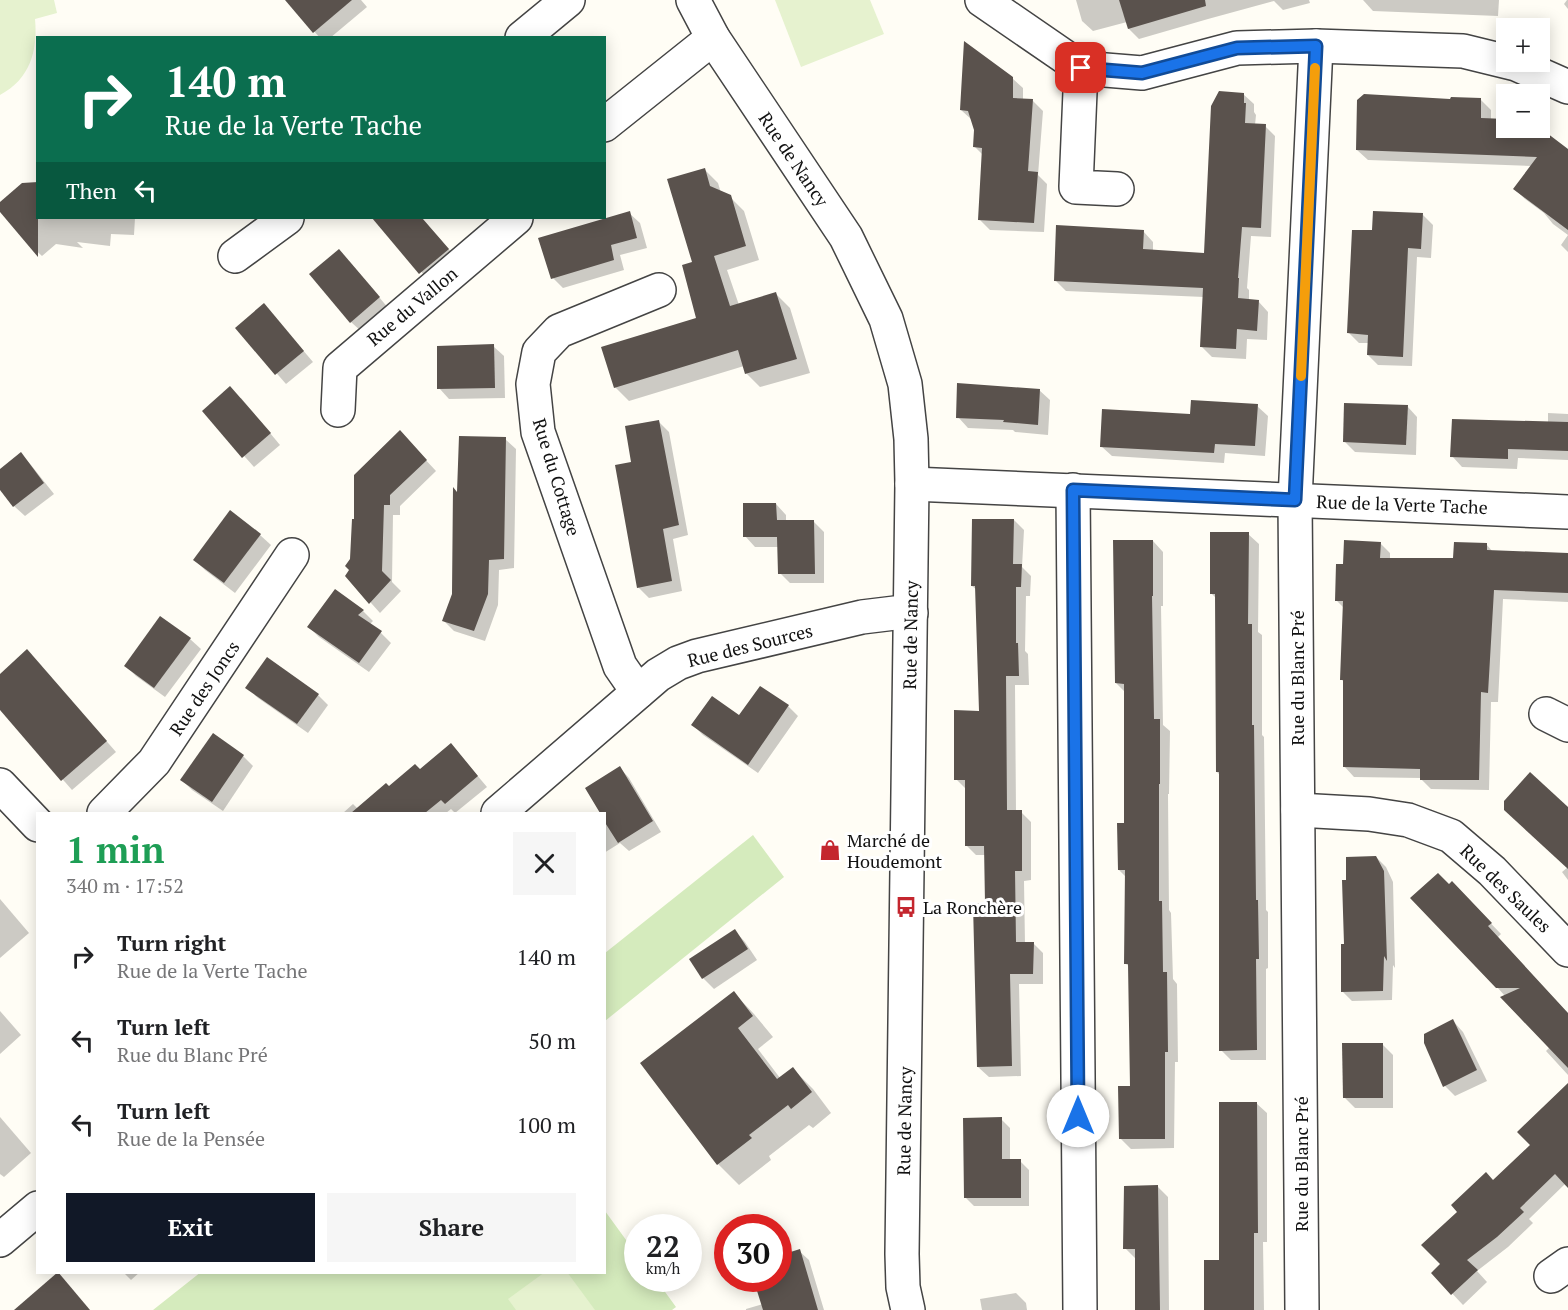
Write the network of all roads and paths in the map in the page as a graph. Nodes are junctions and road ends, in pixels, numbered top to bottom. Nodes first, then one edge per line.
1 (568, 0) edge
2 (982, 0) edge
3 (702, 13) edge
4 (524, 36) edge
5 (1316, 46) junction
6 (1081, 68) junction
7 (1568, 87) edge
8 (606, 123) edge
9 (1116, 189) dead end
10 (286, 219) edge
11 (515, 219) edge
12 (235, 256) dead end
13 (659, 290) dead end
14 (338, 410) dead end
15 (912, 484) junction
16 (1073, 490) junction
17 (1295, 500) junction
18 (1568, 512) edge
19 (292, 555) dead end
20 (911, 613) junction
21 (638, 692) junction
22 (0, 785) edge
23 (1298, 810) junction
24 (105, 812) edge
25 (499, 812) edge
26 (36, 823) edge
27 (1568, 950) edge
28 (36, 1210) edge
29 (0, 1240) edge
30 (908, 1310) edge
31 (1080, 1310) edge
32 (1302, 1310) edge

1 - 4 street
2 - 6 street
3 - 8 street
3 - 15 street, Rue de Nancy
5 - 6 street
5 - 7 street
5 - 17 street, Rue du Blanc Pré
6 - 9 street
10 - 12 street
11 - 14 street, Rue du Vallon
13 - 21 street, Rue du Cottage
15 - 16 street, Rue de la Verte Tache
15 - 20 street, Rue de Nancy
16 - 17 street, Rue de la Verte Tache
16 - 31 street
17 - 18 street, Rue de la Verte Tache
17 - 23 street, Rue du Blanc Pré
19 - 24 street, Rue des Joncs
20 - 21 street, Rue des Sources
20 - 30 street, Rue de Nancy
21 - 25 street, Rue des Sources
22 - 26 street
23 - 27 street, Rue des Saules
23 - 32 street, Rue du Blanc Pré
28 - 29 street

